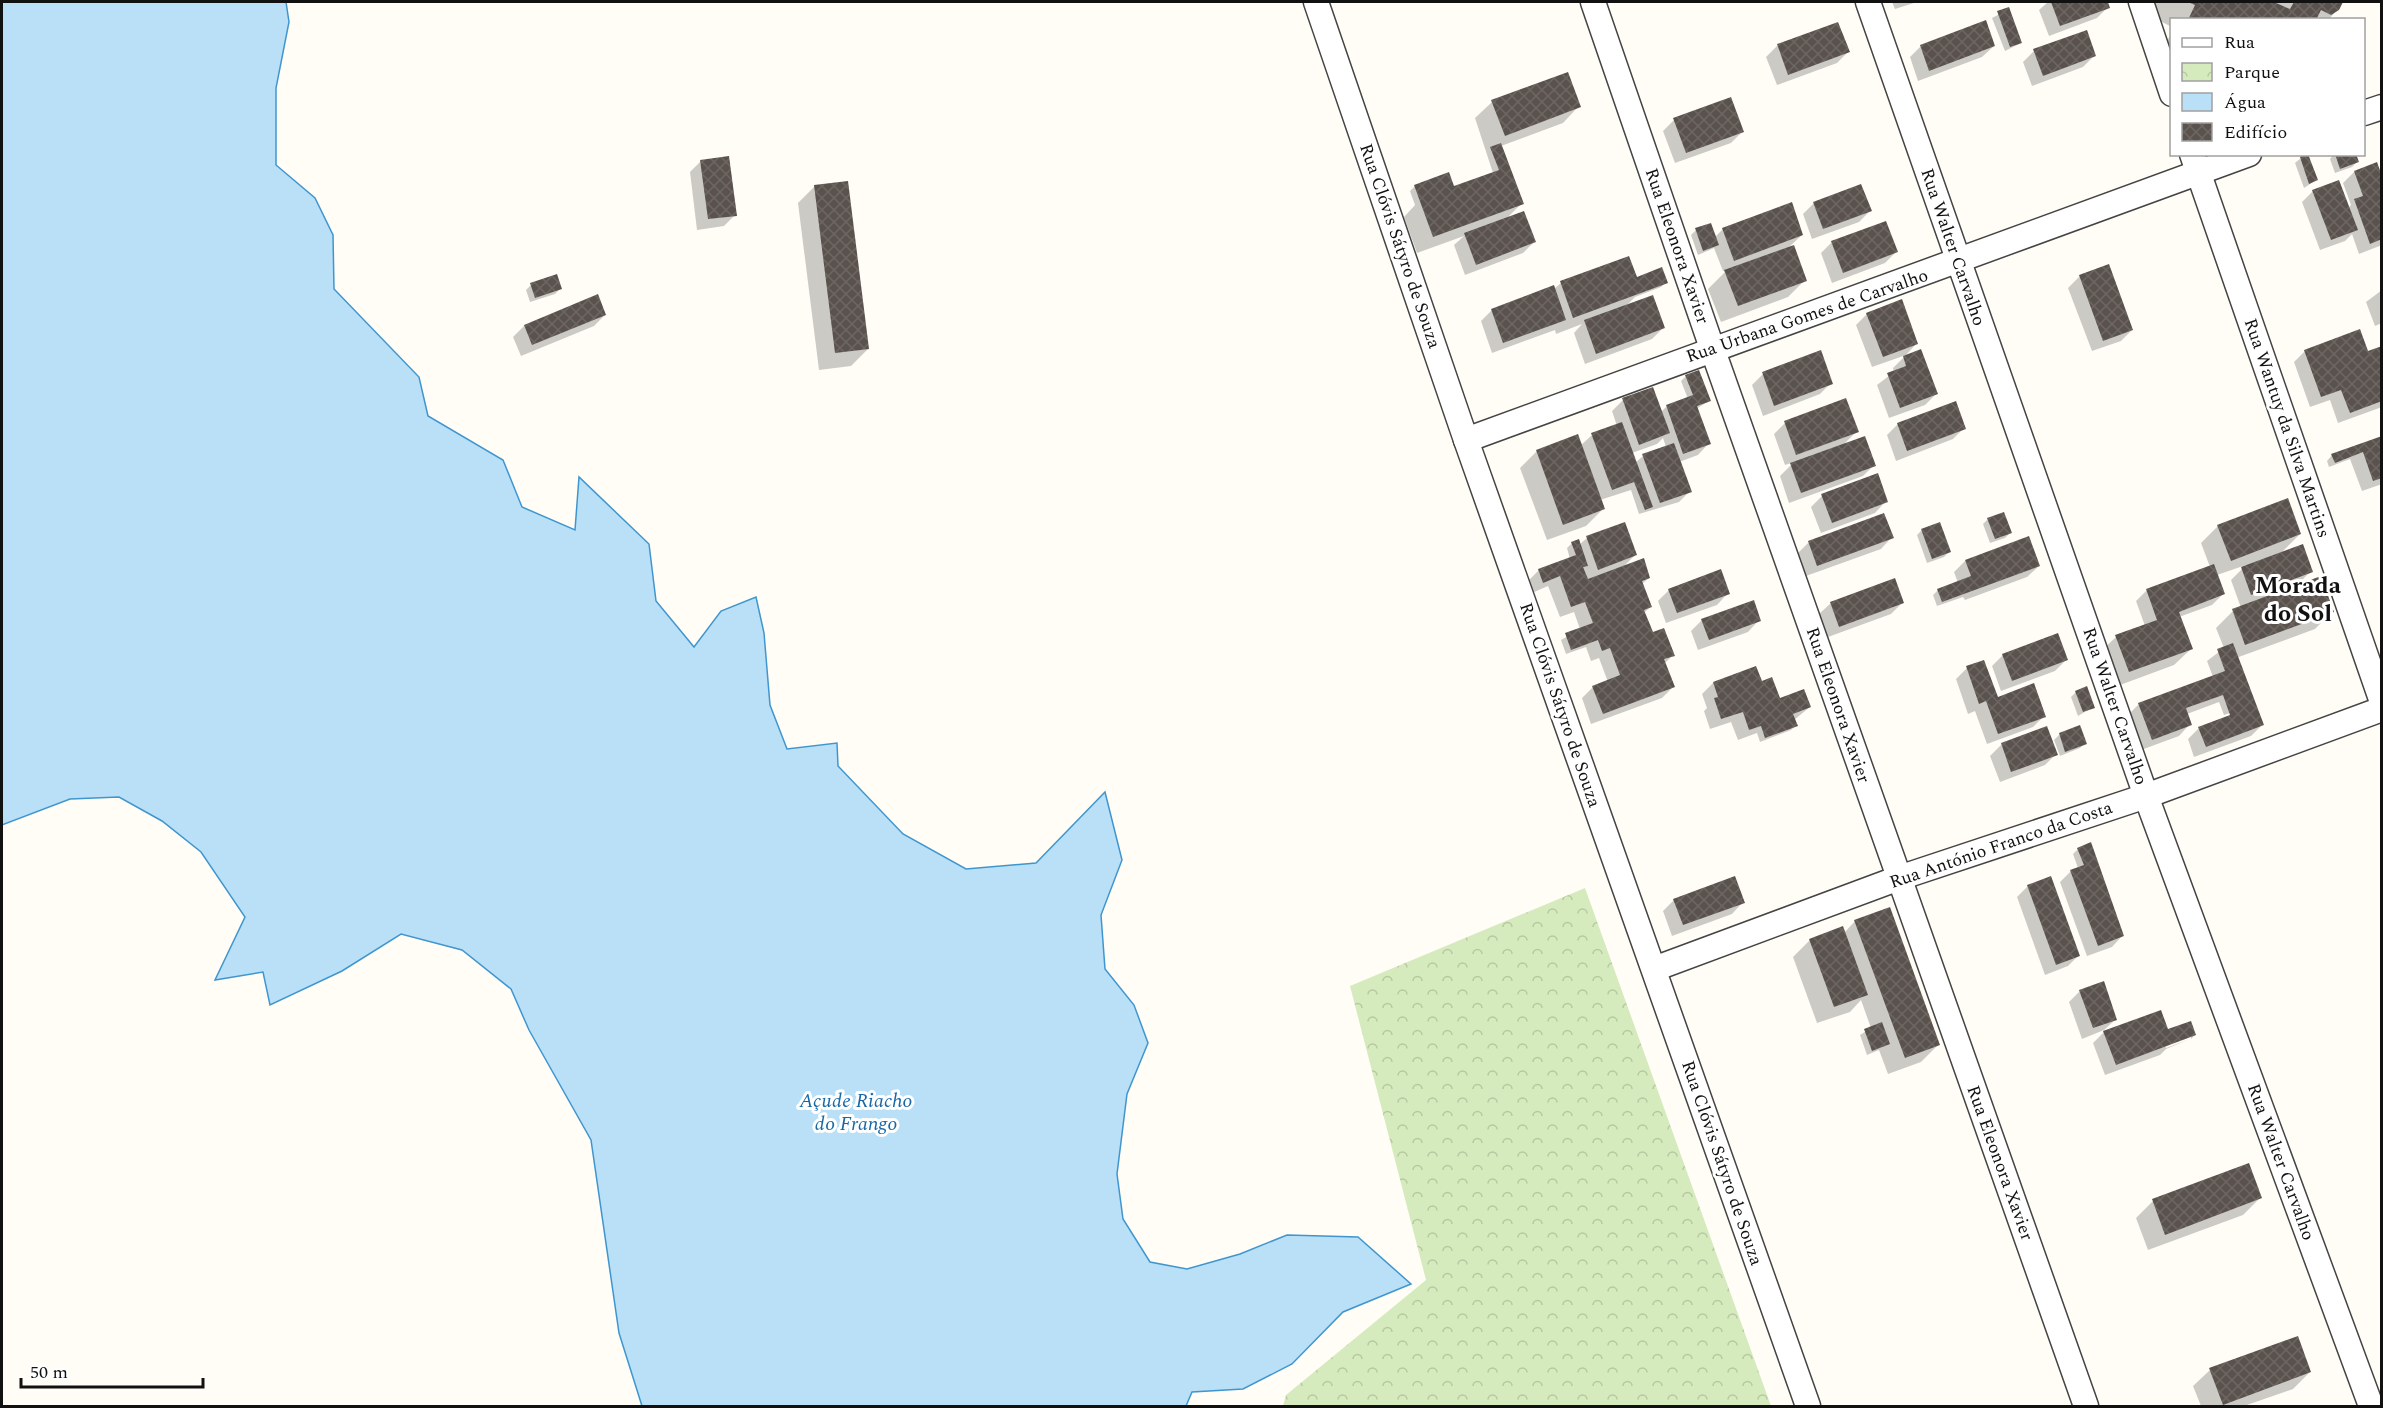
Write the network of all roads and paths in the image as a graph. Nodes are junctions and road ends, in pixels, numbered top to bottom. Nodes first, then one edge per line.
1 (1316, 2) edge
2 (1593, 2) edge
3 (1868, 2) edge
4 (2141, 2) edge
5 (2170, 88) edge
6 (2382, 107) edge
7 (2365, 113) edge
8 (2238, 156) edge
9 (2195, 164) edge
10 (1959, 262) junction
11 (1712, 348) junction
12 (1466, 440) junction
13 (2382, 702) edge
14 (2382, 709) edge
15 (2146, 796) junction
16 (1899, 878) junction
17 (1654, 969) junction
18 (1808, 1407) edge
19 (2086, 1407) edge
20 (2371, 1407) edge

1 - 12 street, Rua Clóvis Sátyro de Souza
2 - 11 street, Rua Eleonora Xavier
3 - 10 street, Rua Walter Carvalho
4 - 5 street
6 - 7 street
8 - 9 street, Rua Urbana Gomes de Carvalho
9 - 10 street, Rua Urbana Gomes de Carvalho
9 - 13 street, Rua Wantuy da Silva Martins
10 - 11 street, Rua Urbana Gomes de Carvalho
10 - 15 street, Rua Walter Carvalho
11 - 12 street, Rua Urbana Gomes de Carvalho
11 - 16 street, Rua Eleonora Xavier
12 - 17 street, Rua Clóvis Sátyro de Souza
14 - 15 street, Rua António Franco da Costa
15 - 16 street, Rua António Franco da Costa
15 - 20 street, Rua Walter Carvalho
16 - 17 street, Rua António Franco da Costa
16 - 19 street, Rua Eleonora Xavier
17 - 18 street, Rua Clóvis Sátyro de Souza

